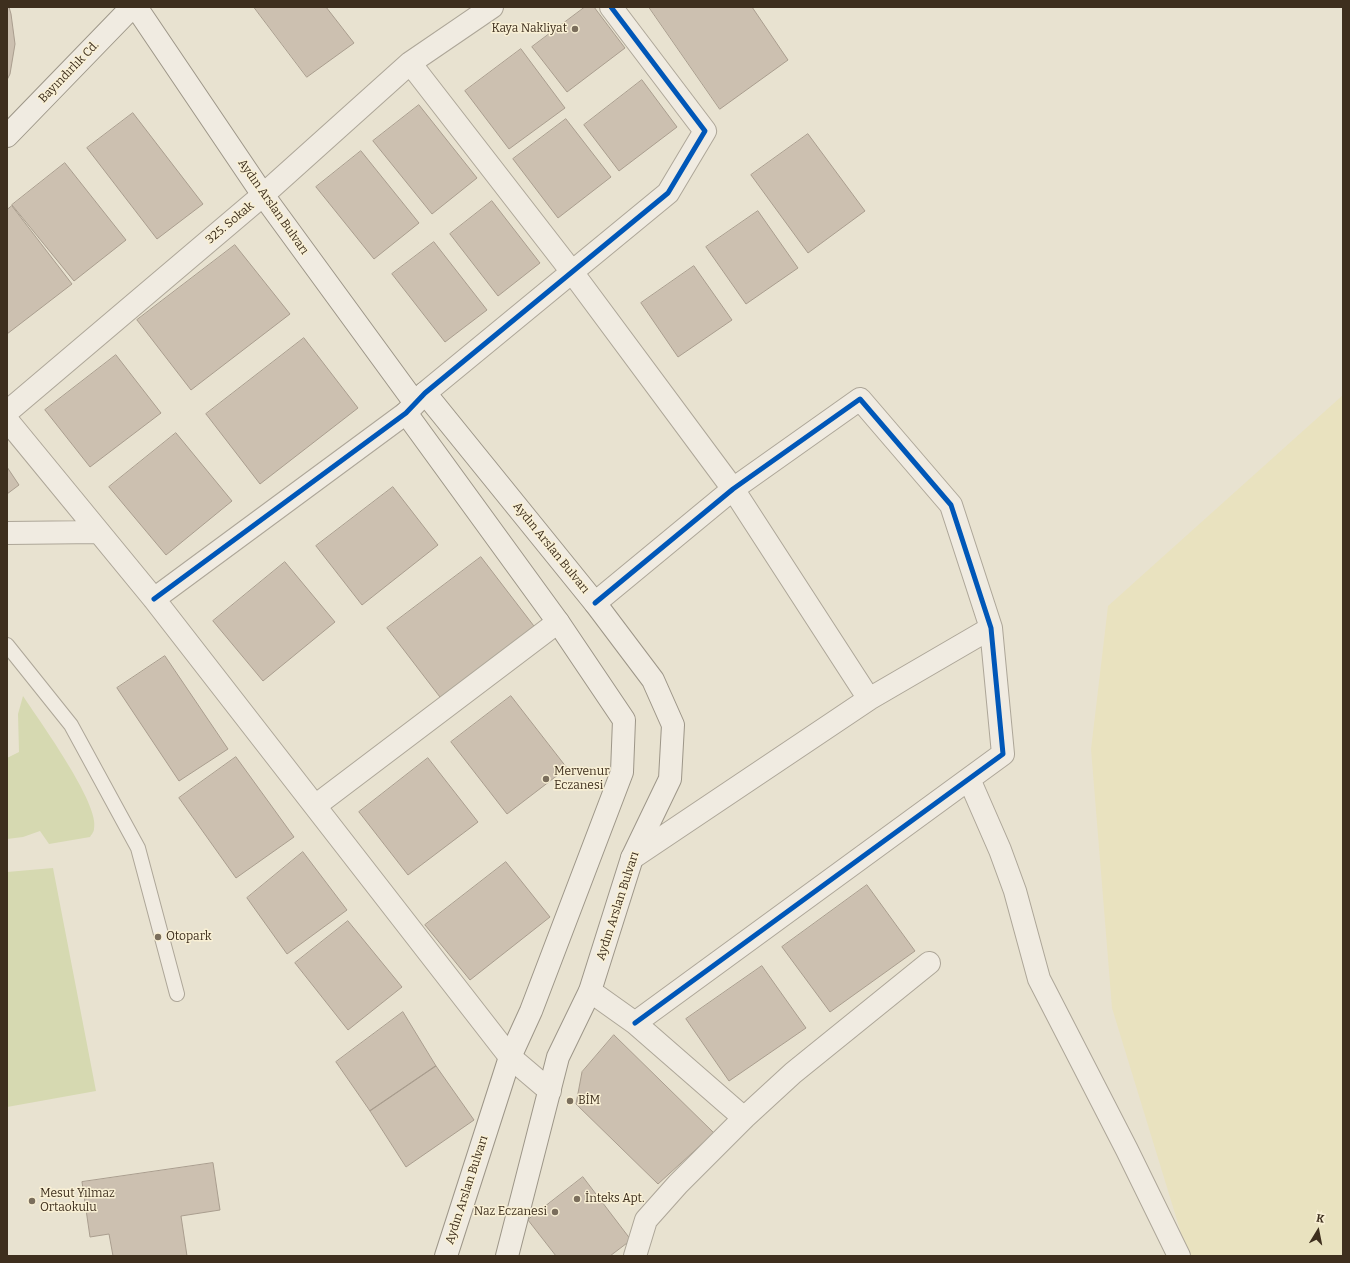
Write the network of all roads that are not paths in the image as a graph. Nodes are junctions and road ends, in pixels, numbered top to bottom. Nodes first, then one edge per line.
1 (132, 7) edge
2 (136, 7) edge
3 (492, 7) edge
4 (611, 7) edge
5 (410, 64) junction
6 (7, 136) edge
7 (264, 195) junction
8 (572, 272) junction
9 (415, 403) junction
10 (7, 412) edge
11 (7, 420) edge
12 (733, 489) junction
13 (99, 532) junction
14 (7, 533) edge
15 (154, 600) junction
16 (595, 603) junction
17 (558, 622) junction
18 (991, 628) junction
19 (7, 645) edge
20 (869, 698) junction
21 (969, 779) junction
22 (315, 806) junction
23 (632, 858) junction
24 (929, 963) dead end
25 (590, 991) junction
26 (177, 994) dead end
27 (635, 1023) junction
28 (510, 1057) junction
29 (550, 1091) junction
30 (744, 1118) junction
31 (446, 1256) edge
32 (508, 1256) edge
33 (635, 1256) edge
34 (1179, 1256) edge

1 - 6 street, Bayındırlık Cd.
2 - 7 street, Aydın Arslan Bulvarı
3 - 5 street, 325. Sokak
4 - 8 street
5 - 7 street, 325. Sokak
5 - 8 street
7 - 9 street, Aydın Arslan Bulvarı
7 - 10 street, 325. Sokak
8 - 9 street
8 - 12 street
9 - 15 street
9 - 16 street, Aydın Arslan Bulvarı
9 - 17 street, Aydın Arslan Bulvarı
11 - 13 street
12 - 16 street
12 - 18 street
12 - 20 street
13 - 14 street
13 - 15 street
15 - 22 street
16 - 23 street, Aydın Arslan Bulvarı
17 - 22 street
17 - 28 street, Aydın Arslan Bulvarı
18 - 20 street
18 - 21 street
19 - 26 lane
20 - 23 street
21 - 27 street
21 - 34 street
22 - 28 street
23 - 25 street, Aydın Arslan Bulvarı
24 - 30 street
25 - 27 street
25 - 29 street, Aydın Arslan Bulvarı
27 - 30 street
28 - 29 street
28 - 31 street, Aydın Arslan Bulvarı
29 - 32 street, Aydın Arslan Bulvarı
30 - 33 street

